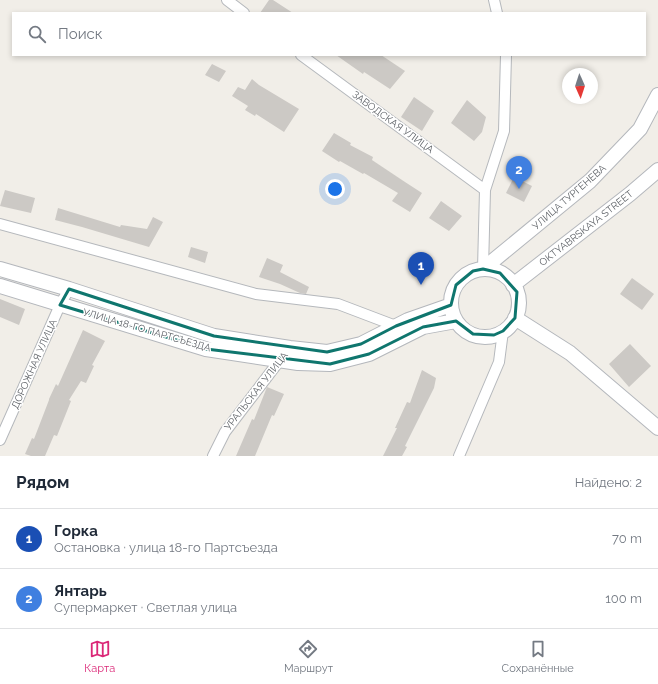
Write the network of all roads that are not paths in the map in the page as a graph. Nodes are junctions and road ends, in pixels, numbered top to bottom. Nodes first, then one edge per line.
1 (227, 0) edge
2 (494, 0) edge
3 (243, 12) edge
4 (497, 12) edge
5 (302, 56) edge
6 (506, 56) edge
7 (658, 95) edge
8 (658, 170) edge
9 (485, 190) junction
10 (0, 224) edge
11 (0, 269) edge
12 (483, 269) junction
13 (513, 285) junction
14 (0, 286) edge
15 (69, 289) junction
16 (60, 305) junction
17 (451, 305) junction
18 (515, 318) junction
19 (456, 321) junction
20 (396, 326) junction
21 (503, 331) junction
22 (290, 348) junction
23 (279, 360) junction
24 (658, 428) edge
25 (0, 440) edge
26 (213, 456) edge
27 (459, 456) edge

1 - 3 street
2 - 4 street
5 - 9 street, ЗАВОДСКАЯ УЛИЦА
6 - 9 street
7 - 12 main road, УЛИЦА ТУРГЕНЕВА
8 - 13 main road, OKTYABRSKAYA STREET
9 - 12 street
10 - 20 street
11 - 15 main road, УЛИЦА 18-ГО ПАРТСЪЕЗДА
12 - 13 main road
12 - 17 main road
13 - 18 main road
14 - 16 main road, УЛИЦА 18-ГО ПАРТСЪЕЗДА
15 - 16 street, ДОРОЖНАЯ УЛИЦА
15 - 22 main road, УЛИЦА 18-ГО ПАРТСЪЕЗДА
16 - 23 main road, УЛИЦА 18-ГО ПАРТСЪЕЗДА
16 - 25 street, ДОРОЖНАЯ УЛИЦА
17 - 19 main road
17 - 20 main road, УЛИЦА 18-ГО ПАРТСЪЕЗДА
18 - 21 main road
18 - 24 main road
19 - 21 main road
19 - 23 main road, УЛИЦА 18-ГО ПАРТСЪЕЗДА
20 - 22 main road, УЛИЦА 18-ГО ПАРТСЪЕЗДА
21 - 27 street
22 - 23 street, УРАЛЬСКАЯ УЛИЦА
23 - 26 street, УРАЛЬСКАЯ УЛИЦА

